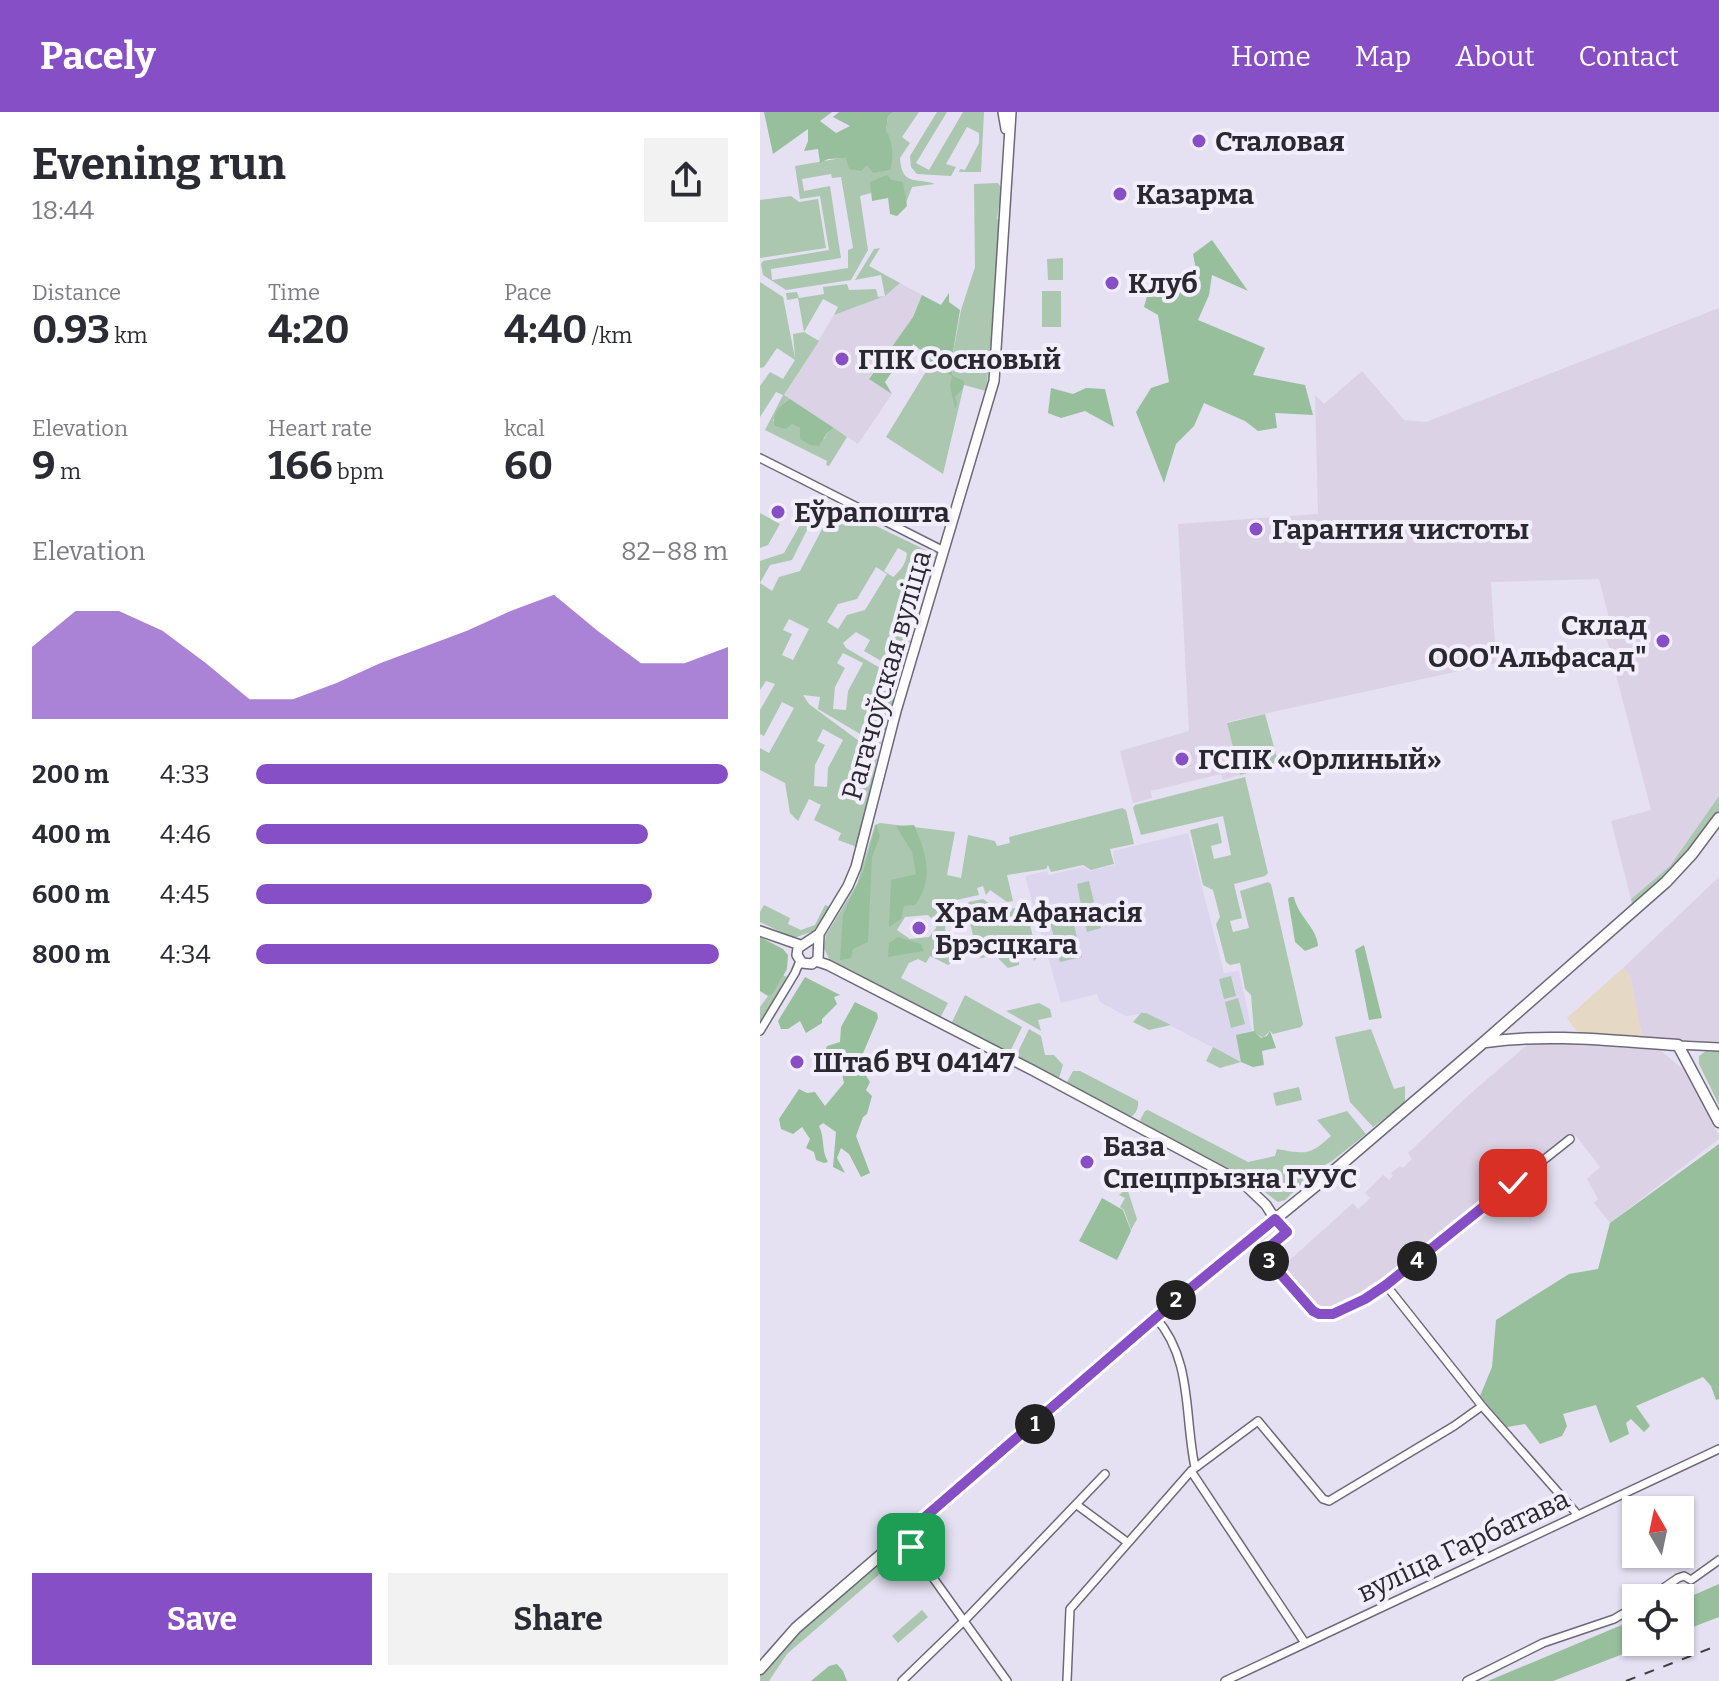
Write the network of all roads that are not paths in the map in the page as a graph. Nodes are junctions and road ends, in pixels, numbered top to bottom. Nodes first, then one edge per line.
1 (1003, 112) edge
2 (1011, 112) edge
3 (1008, 137) junction
4 (760, 458) edge
5 (944, 551) junction
6 (1719, 818) edge
7 (760, 931) edge
8 (808, 954) junction
9 (760, 1031) edge
10 (1484, 1042) junction
11 (1678, 1045) junction
12 (1719, 1047) edge
13 (1719, 1122) edge
14 (1570, 1139) dead end
15 (1275, 1219) junction
16 (1386, 1285) junction
17 (1156, 1318) junction
18 (1482, 1406) junction
19 (1719, 1449) edge
20 (1193, 1469) junction
21 (1105, 1474) dead end
22 (1077, 1505) junction
23 (1578, 1515) junction
24 (903, 1536) junction
25 (1127, 1542) junction
26 (1719, 1560) edge
27 (1669, 1584) edge
28 (1622, 1614) edge
29 (965, 1620) junction
30 (1305, 1643) junction
31 (760, 1669) edge
32 (902, 1681) edge
33 (1007, 1681) edge
34 (1067, 1681) edge
35 (1225, 1681) edge
36 (1467, 1681) edge

1 - 3 street, Рагачоўская вуліца
2 - 3 street, Рагачоўская вуліца
3 - 5 street, Рагачоўская вуліца
4 - 5 street
5 - 8 street, Рагачоўская вуліца
6 - 10 main road
7 - 8 street
8 - 9 street
8 - 15 street
10 - 11 main road
10 - 15 main road
11 - 12 street
11 - 13 main road
14 - 16 street
15 - 16 street
15 - 17 main road
16 - 18 street
17 - 20 street
17 - 24 main road
18 - 20 street
18 - 23 street
19 - 23 street, вуліца Гарбатава
20 - 25 street
20 - 30 street
21 - 22 street
22 - 25 street
22 - 29 street
23 - 30 street, вуліца Гарбатава
24 - 29 street
24 - 31 main road
25 - 34 street
26 - 27 street
28 - 36 street
29 - 32 street
29 - 33 street
30 - 35 street, вуліца Гарбатава

